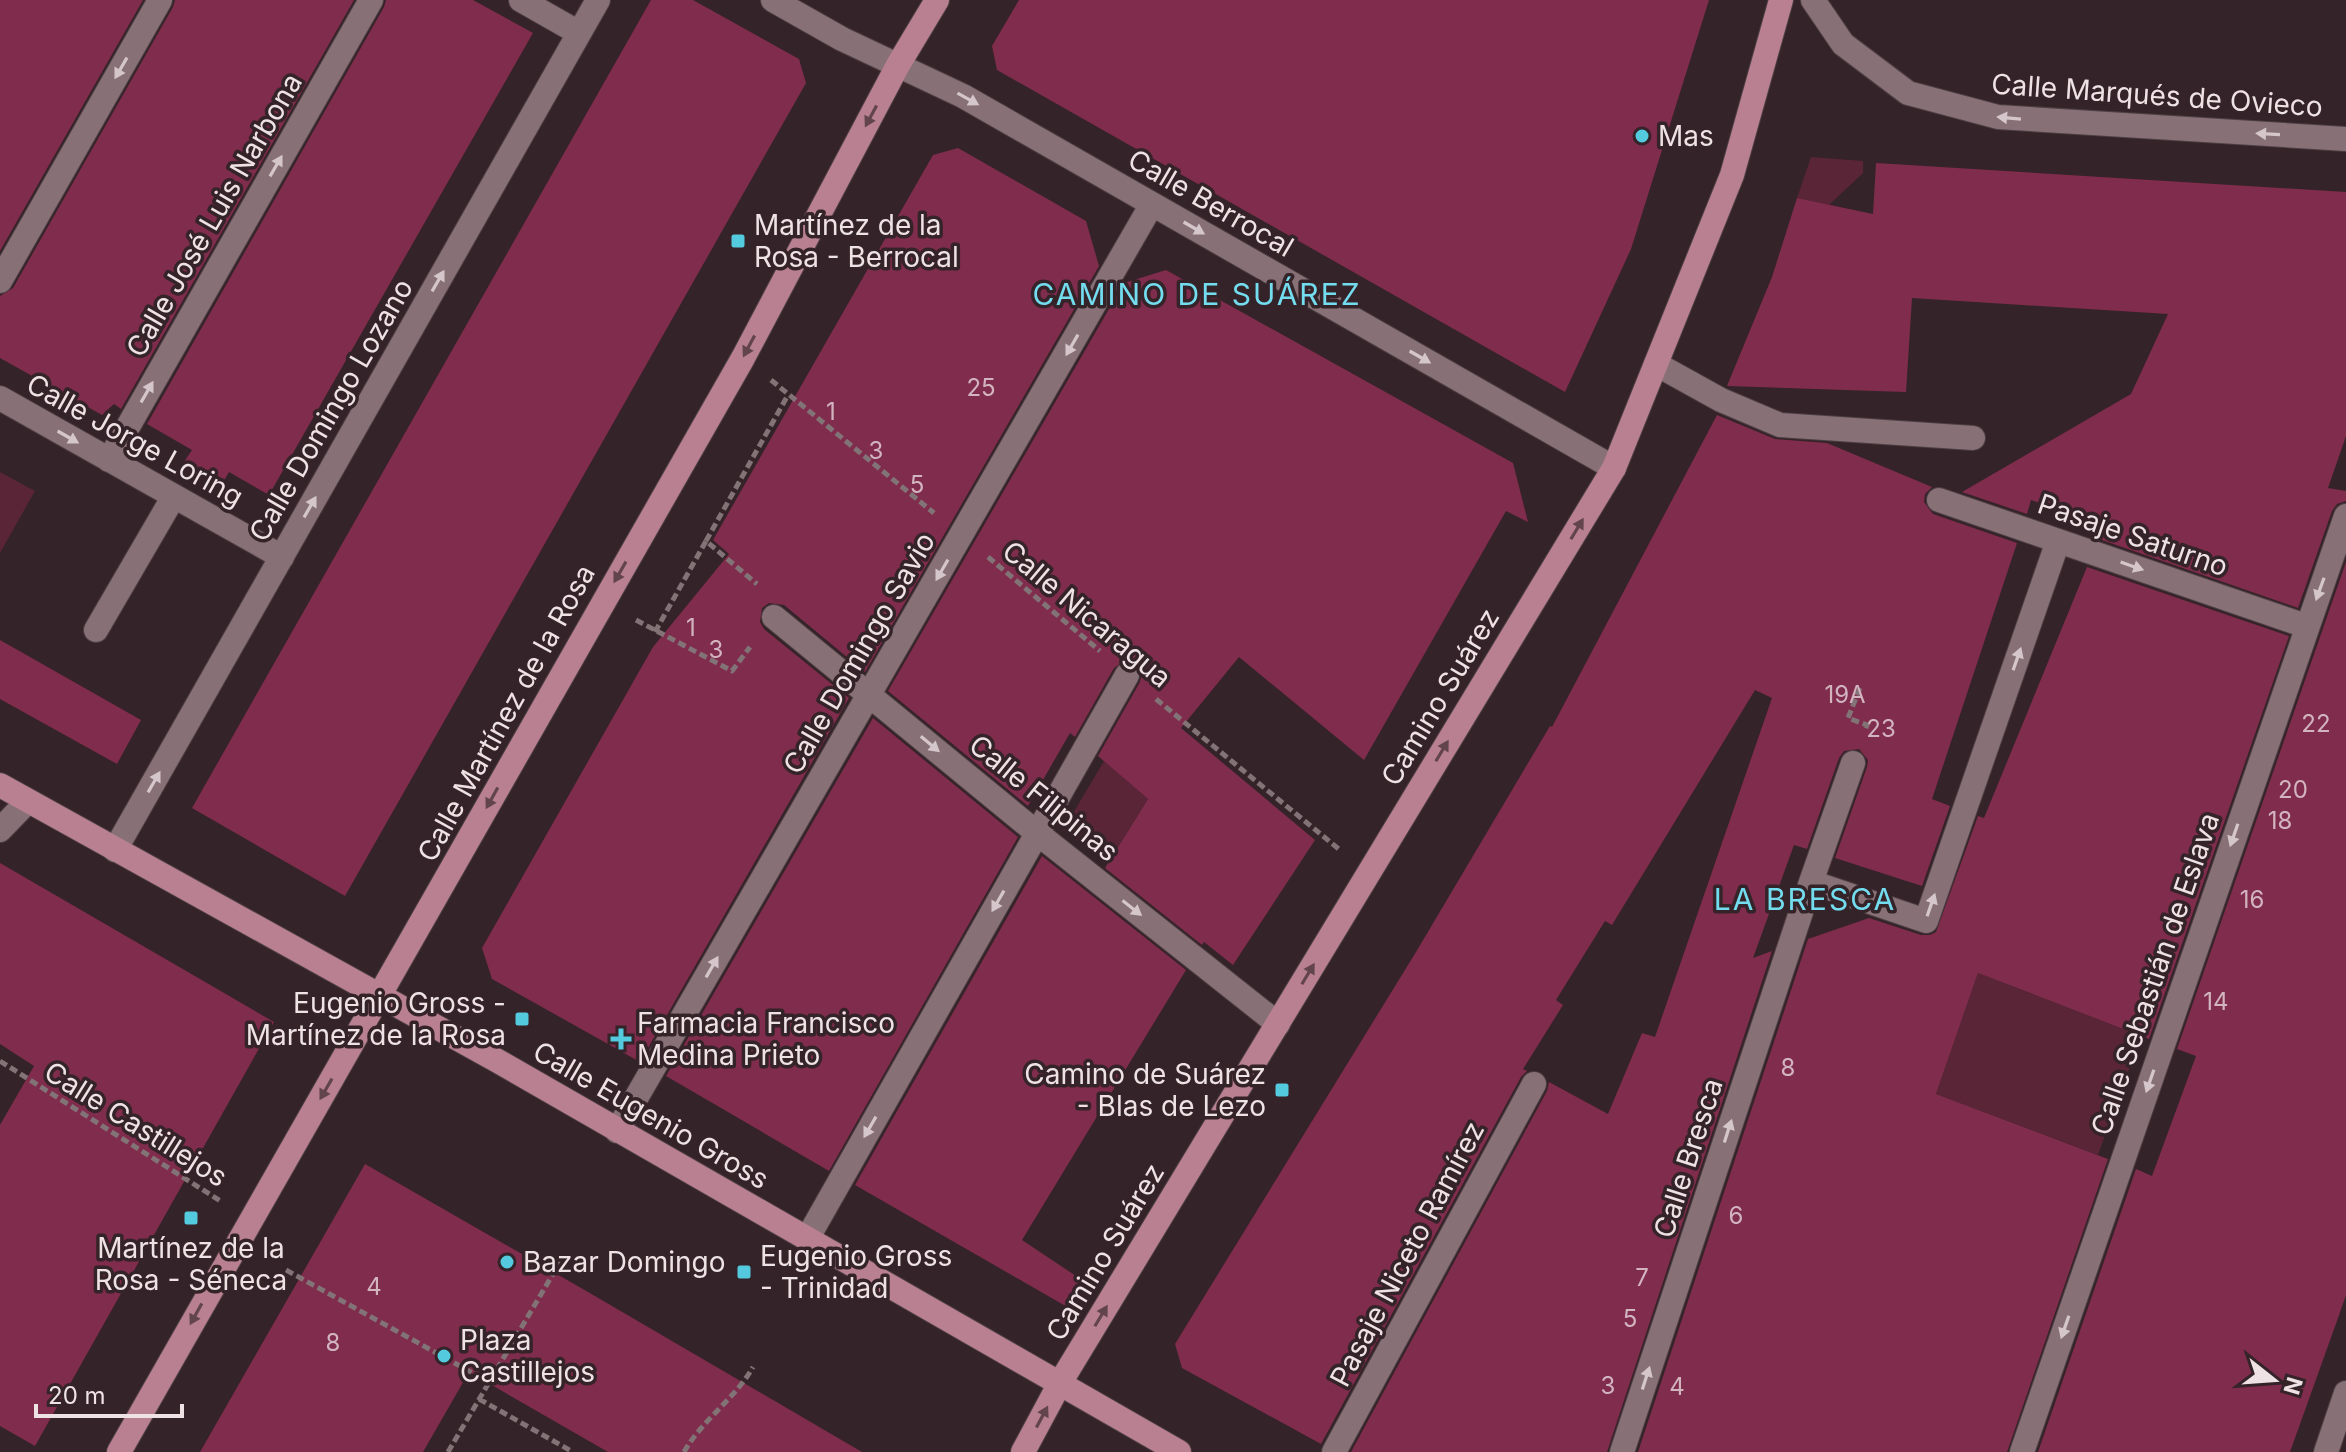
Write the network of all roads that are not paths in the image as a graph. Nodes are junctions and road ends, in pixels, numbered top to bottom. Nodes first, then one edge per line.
1 (160, 0) edge
2 (371, 0) edge
3 (521, 0) edge
4 (598, 0) edge
5 (773, 0) edge
6 (937, 0) edge
7 (1781, 0) edge
8 (1813, 0) edge
9 (579, 33) junction
10 (898, 65) junction
11 (2346, 139) edge
12 (1152, 204) junction
13 (0, 281) edge
14 (1656, 364) junction
15 (0, 398) edge
16 (1973, 438) dead end
17 (109, 460) junction
18 (1614, 468) junction
19 (174, 496) junction
20 (1939, 500) dead end
21 (2346, 516) edge
22 (2058, 541) junction
23 (282, 557) junction
24 (774, 617) dead end
25 (2306, 626) junction
26 (96, 630) dead end
27 (1127, 675) road end
28 (870, 694) junction
29 (1853, 763) dead end
30 (0, 785) edge
31 (28, 801) junction
32 (0, 830) edge
33 (1037, 833) junction
34 (115, 850) junction
35 (1811, 882) junction
36 (379, 997) junction
37 (1278, 1024) junction
38 (1534, 1084) dead end
39 (617, 1131) junction
40 (807, 1239) junction
41 (1060, 1383) junction
42 (2346, 1393) edge
43 (119, 1452) edge
44 (1023, 1452) edge
45 (1179, 1452) edge
46 (1334, 1452) edge
47 (1622, 1452) edge
48 (2022, 1452) edge
49 (2326, 1452) edge

1 -> 13 street
17 -> 2 street, Calle José Luis Narbona
3 - 9 street
4 - 9 street, Calle Domingo Lozano
5 - 10 street, Calle Berrocal
6 - 10 main road, Calle Martínez de la Rosa
7 - 14 main road, Camino Suárez
11 -> 8 street, Calle Marqués de Ovieco
23 -> 9 street, Calle Domingo Lozano
10 -> 12 street, Calle Berrocal
10 -> 36 main road, Calle Martínez de la Rosa
12 -> 18 street, Calle Berrocal
12 -> 28 street, Calle Domingo Savio
14 - 16 street
14 - 18 main road, Camino Suárez
15 -> 17 street, Calle Jorge Loring
17 - 19 street, Calle Jorge Loring
37 -> 18 main road, Camino Suárez
19 - 23 street, Calle Jorge Loring
19 - 26 street
20 - 22 street, Pasaje Saturno
21 -> 25 street, Calle Sebastián de Eslava
22 -> 25 street, Pasaje Saturno
35 -> 22 street
34 -> 23 street, Calle Domingo Lozano
24 - 28 street, Calle Filipinas
25 -> 48 street, Calle Sebastián de Eslava
27 - 33 street
28 -> 33 street, Calle Filipinas
39 -> 28 street, Calle Domingo Savio
29 - 35 street, Calle Bresca
30 - 31 main road, Calle Eugenio Gross
31 - 32 street
31 - 34 main road, Calle Eugenio Gross
33 -> 37 street, Calle Filipinas
33 -> 40 street
34 - 36 main road, Calle Eugenio Gross
47 -> 35 street, Calle Bresca
36 - 39 main road, Calle Eugenio Gross
36 -> 43 main road, Calle Martínez de la Rosa
41 -> 37 main road, Camino Suárez
38 - 46 street, Pasaje Niceto Ramírez
39 - 40 main road, Calle Eugenio Gross
40 - 41 main road, Calle Eugenio Gross
44 -> 41 main road, Camino Suárez
41 - 45 main road, Calle Eugenio Gross
42 - 49 street

